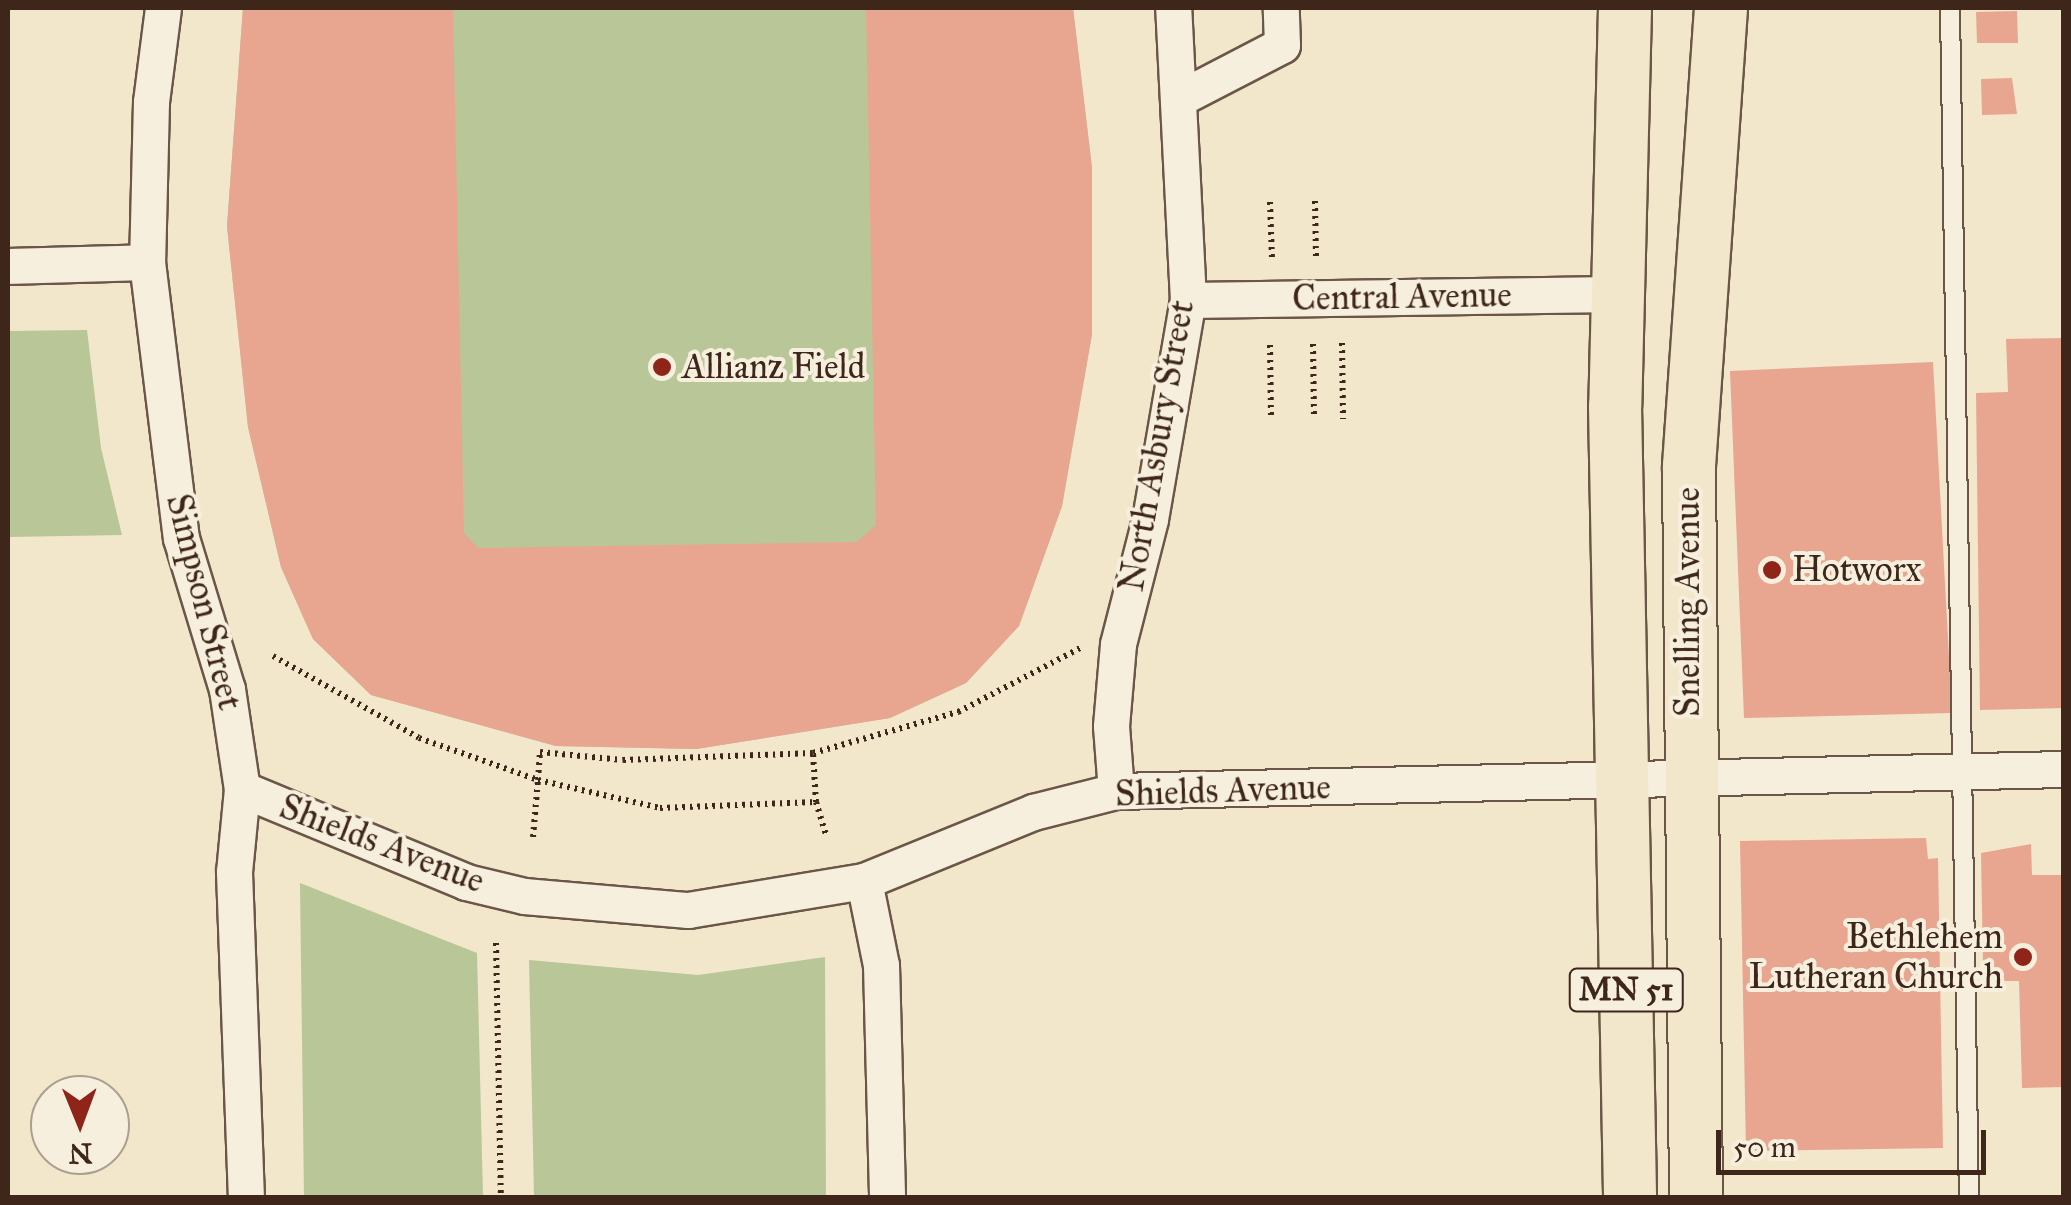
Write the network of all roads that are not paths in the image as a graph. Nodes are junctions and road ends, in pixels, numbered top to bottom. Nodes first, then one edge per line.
1 (163, 8) edge
2 (1173, 8) edge
3 (1282, 8) edge
4 (1625, 8) edge
5 (1721, 8) edge
6 (1950, 8) edge
7 (1178, 99) junction
8 (147, 262) junction
9 (8, 266) edge
10 (1615, 294) junction
11 (1188, 300) junction
12 (2064, 769) edge
13 (1964, 772) junction
14 (1688, 781) junction
15 (1622, 782) junction
16 (242, 789) junction
17 (1116, 790) junction
18 (864, 881) junction
19 (246, 1198) edge
20 (887, 1198) edge
21 (1630, 1198) edge
22 (1696, 1198) edge
23 (1970, 1198) edge

1 - 8 street, Simpson Street
2 - 7 street, North Asbury Street
3 - 7 street
4 - 10 main road, Snelling Avenue / MN 51
5 - 14 main road, Snelling Avenue / MN 51
6 - 13 lane
7 - 11 street, North Asbury Street
8 - 9 street
8 - 16 street, Simpson Street
10 - 11 street, Central Avenue
10 - 15 main road, Snelling Avenue / MN 51
11 - 17 street, North Asbury Street
12 - 13 street, Shields Avenue
13 - 14 street, Shields Avenue
13 - 23 lane
14 - 15 street, Shields Avenue
14 - 22 main road, Snelling Avenue / MN 51
15 - 17 street, Shields Avenue
15 - 21 main road, Snelling Avenue / MN 51
16 - 18 street, Shields Avenue
16 - 19 street, Simpson Street
17 - 18 street, Shields Avenue
18 - 20 street

